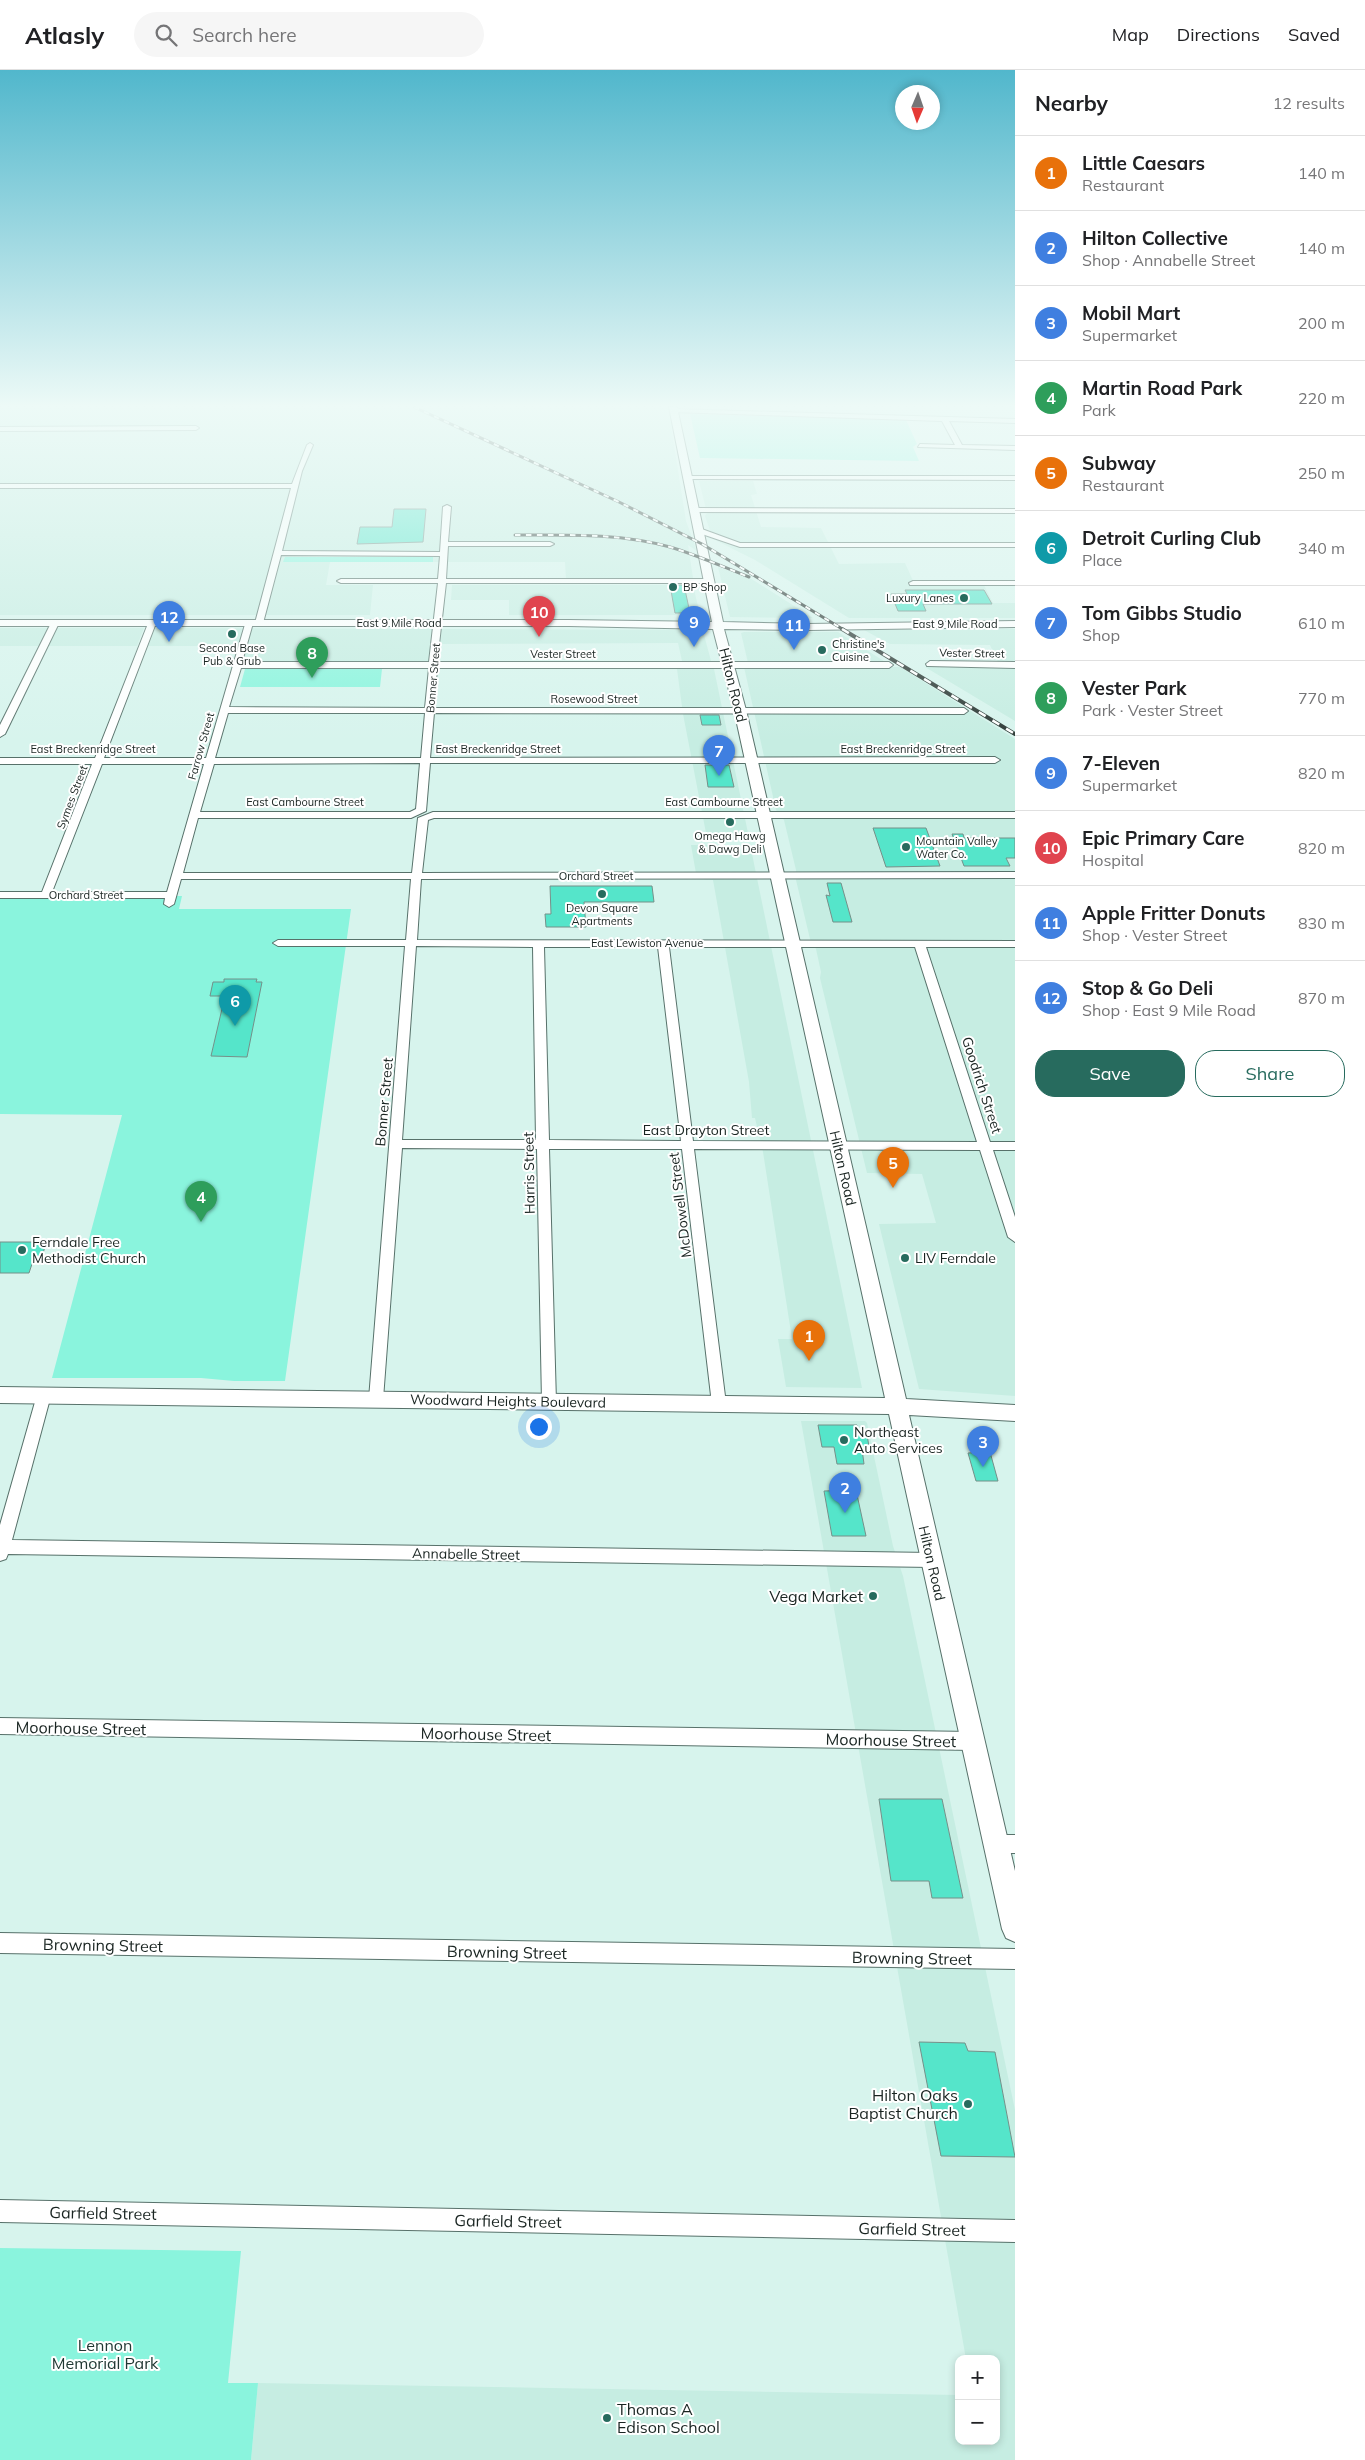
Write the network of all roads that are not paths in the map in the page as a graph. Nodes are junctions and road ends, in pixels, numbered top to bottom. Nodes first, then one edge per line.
1 (286, 519) edge
2 (446, 519) edge
3 (697, 519) edge
4 (699, 530) junction
5 (445, 544) junction
6 (550, 544) dead end
7 (1015, 545) edge
8 (277, 554) junction
9 (444, 554) junction
10 (341, 581) dead end
11 (442, 581) junction
12 (709, 581) junction
13 (913, 583) dead end
14 (1015, 583) edge
15 (0, 623) edge
16 (54, 623) junction
17 (152, 623) junction
18 (254, 623) junction
19 (438, 623) junction
20 (717, 624) junction
21 (1015, 624) edge
22 (930, 664) dead end
23 (238, 665) junction
24 (434, 665) junction
25 (729, 665) junction
26 (888, 665) dead end
27 (1015, 665) edge
28 (224, 710) junction
29 (430, 710) junction
30 (740, 710) junction
31 (964, 711) dead end
32 (0, 734) edge
33 (98, 760) junction
34 (210, 760) junction
35 (426, 760) junction
36 (750, 760) junction
37 (996, 760) dead end
38 (0, 761) edge
39 (414, 814) joint
40 (195, 815) junction
41 (433, 815) joint
42 (763, 815) junction
43 (1015, 815) edge
44 (1015, 875) edge
45 (177, 876) junction
46 (417, 876) junction
47 (777, 876) junction
48 (0, 895) edge
49 (46, 895) junction
50 (278, 943) dead end
51 (538, 943) junction
52 (792, 943) junction
53 (412, 944) junction
54 (663, 944) junction
55 (919, 944) junction
56 (1015, 944) edge
57 (396, 1144) junction
58 (544, 1144) junction
59 (688, 1144) junction
60 (838, 1145) junction
61 (985, 1146) junction
62 (1015, 1146) edge
63 (1015, 1237) edge
64 (0, 1395) edge
65 (44, 1395) junction
66 (376, 1399) junction
67 (549, 1402) junction
68 (719, 1404) junction
69 (897, 1407) junction
70 (1015, 1413) edge
71 (1, 1550) edge
72 (932, 1560) junction
73 (0, 1726) edge
74 (973, 1741) junction
75 (1005, 1844) edge
76 (1015, 1929) edge
77 (0, 1943) edge
78 (1015, 1959) edge
79 (0, 2211) edge
80 (1015, 2231) edge

1 - 8 street, Farrow Street
2 - 5 street, Bonner Street
3 - 4 street, Hilton Road
4 - 7 street
4 - 12 street, Hilton Road
5 - 6 street
5 - 9 street, Bonner Street
8 - 9 street
8 - 18 street, Farrow Street
9 - 11 street, Bonner Street
10 - 11 street
11 - 12 street
11 - 19 street, Bonner Street
12 - 20 street, Hilton Road
13 - 14 street
15 - 16 main road, East 9 Mile Road
16 - 17 main road, East 9 Mile Road
16 - 32 street
17 - 18 main road, East 9 Mile Road
17 - 33 street, Symes Street
18 - 19 street, East 9 Mile Road
18 - 23 street, Farrow Street
19 - 20 street, East 9 Mile Road
19 - 24 street, Bonner Street
20 - 21 street, East 9 Mile Road
20 - 25 street, Hilton Road
22 - 27 street, Vester Street
23 - 24 street, Vester Street
23 - 28 street, Farrow Street
24 - 25 street, Vester Street
24 - 29 street, Bonner Street
25 - 26 street, Vester Street
25 - 30 street, Hilton Road
28 - 29 street, Rosewood Street
28 - 34 street, Farrow Street
29 - 30 street, Rosewood Street
29 - 35 street, Bonner Street
30 - 31 street, Rosewood Street
30 - 36 street, Hilton Road
33 - 34 street, East Breckenridge Street
33 - 38 street, East Breckenridge Street
33 - 49 street, Symes Street
34 - 35 street, East Breckenridge Street
34 - 40 street, Farrow Street
35 - 36 street, East Breckenridge Street
35 - 39 street, Bonner Street
36 - 37 street, East Breckenridge Street
36 - 42 street, Hilton Road
39 - 40 street, East Cambourne Street
40 - 45 street, Farrow Street
41 - 42 street, East Cambourne Street
41 - 46 street, Bonner Street
42 - 43 street, East Cambourne Street
42 - 47 street, Hilton Road
44 - 47 street, Orchard Street
45 - 46 street, Orchard Street
45 - 49 street, Orchard Street
46 - 47 street, Orchard Street
46 - 53 street, Bonner Street
47 - 52 street, Hilton Road
48 - 49 street, Orchard Street
50 - 53 street, East Lewiston Avenue
51 - 53 street, East Lewiston Avenue
51 - 54 street, East Lewiston Avenue
51 - 58 street, Harris Street
52 - 54 street, East Lewiston Avenue
52 - 55 street, East Lewiston Avenue
52 - 60 street, Hilton Road
53 - 57 street, Bonner Street
54 - 59 street, McDowell Street
55 - 56 street, East Lewiston Avenue
55 - 61 street, Goodrich Street
57 - 58 street, East Drayton Street
57 - 66 street, Bonner Street
58 - 59 street, East Drayton Street
58 - 67 street, Harris Street
59 - 60 street, East Drayton Street
59 - 68 street, McDowell Street
60 - 61 street, East Drayton Street
60 - 69 street, Hilton Road
61 - 62 street, East Drayton Street
61 - 63 street, Goodrich Street
64 - 65 street, Woodward Heights Boulevard
65 - 66 street, Woodward Heights Boulevard
65 - 71 street
66 - 67 street, Woodward Heights Boulevard
67 - 68 street, Woodward Heights Boulevard
68 - 69 street, Woodward Heights Boulevard
69 - 70 street, Woodward Heights Boulevard
69 - 72 street, Hilton Road
71 - 72 street, Annabelle Street
72 - 74 street, Hilton Road
73 - 74 street, Moorhouse Street
74 - 75 street, Hilton Road
75 - 76 street, Hilton Road
77 - 78 street, Browning Street
79 - 80 street, Garfield Street

